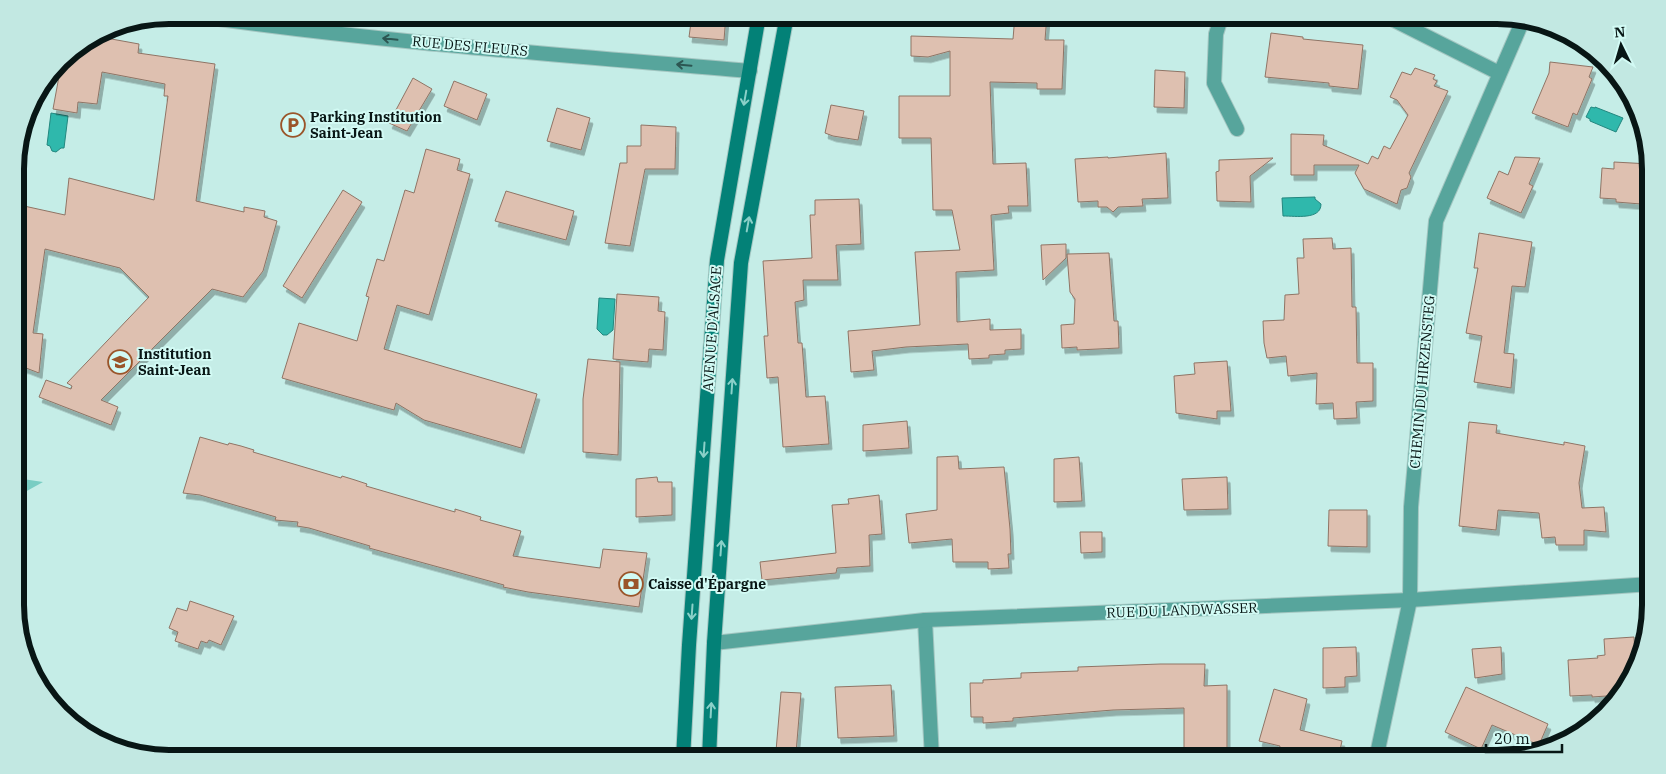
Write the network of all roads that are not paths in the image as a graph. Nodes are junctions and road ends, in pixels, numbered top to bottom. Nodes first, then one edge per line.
1 (254, 24) edge
2 (758, 24) edge
3 (785, 24) edge
4 (1219, 24) edge
5 (1402, 24) edge
6 (1520, 26) edge
7 (750, 71) junction
8 (1499, 73) junction
9 (1237, 129) dead end
10 (1642, 585) edge
11 (1410, 600) junction
12 (925, 620) junction
13 (714, 643) junction
14 (689, 646) junction
15 (684, 750) edge
16 (709, 750) edge
17 (932, 750) edge
18 (1378, 750) edge

7 -> 1 street, RUE DES FLEURS
2 - 7 main road, AVENUE D'ALSACE
13 -> 3 main road, AVENUE D'ALSACE
4 - 9 street
5 - 8 street
6 - 8 street, CHEMIN DU HIRZENSTEG
7 -> 14 main road, AVENUE D'ALSACE
8 - 11 street, CHEMIN DU HIRZENSTEG
10 - 11 street, RUE DU LANDWASSER
11 - 12 street, RUE DU LANDWASSER
11 - 18 street, CHEMIN DU HIRZENSTEG
12 - 13 street, RUE DU LANDWASSER
12 - 17 street
13 - 14 main road
16 -> 13 main road, AVENUE D'ALSACE
14 - 15 main road, AVENUE D'ALSACE

